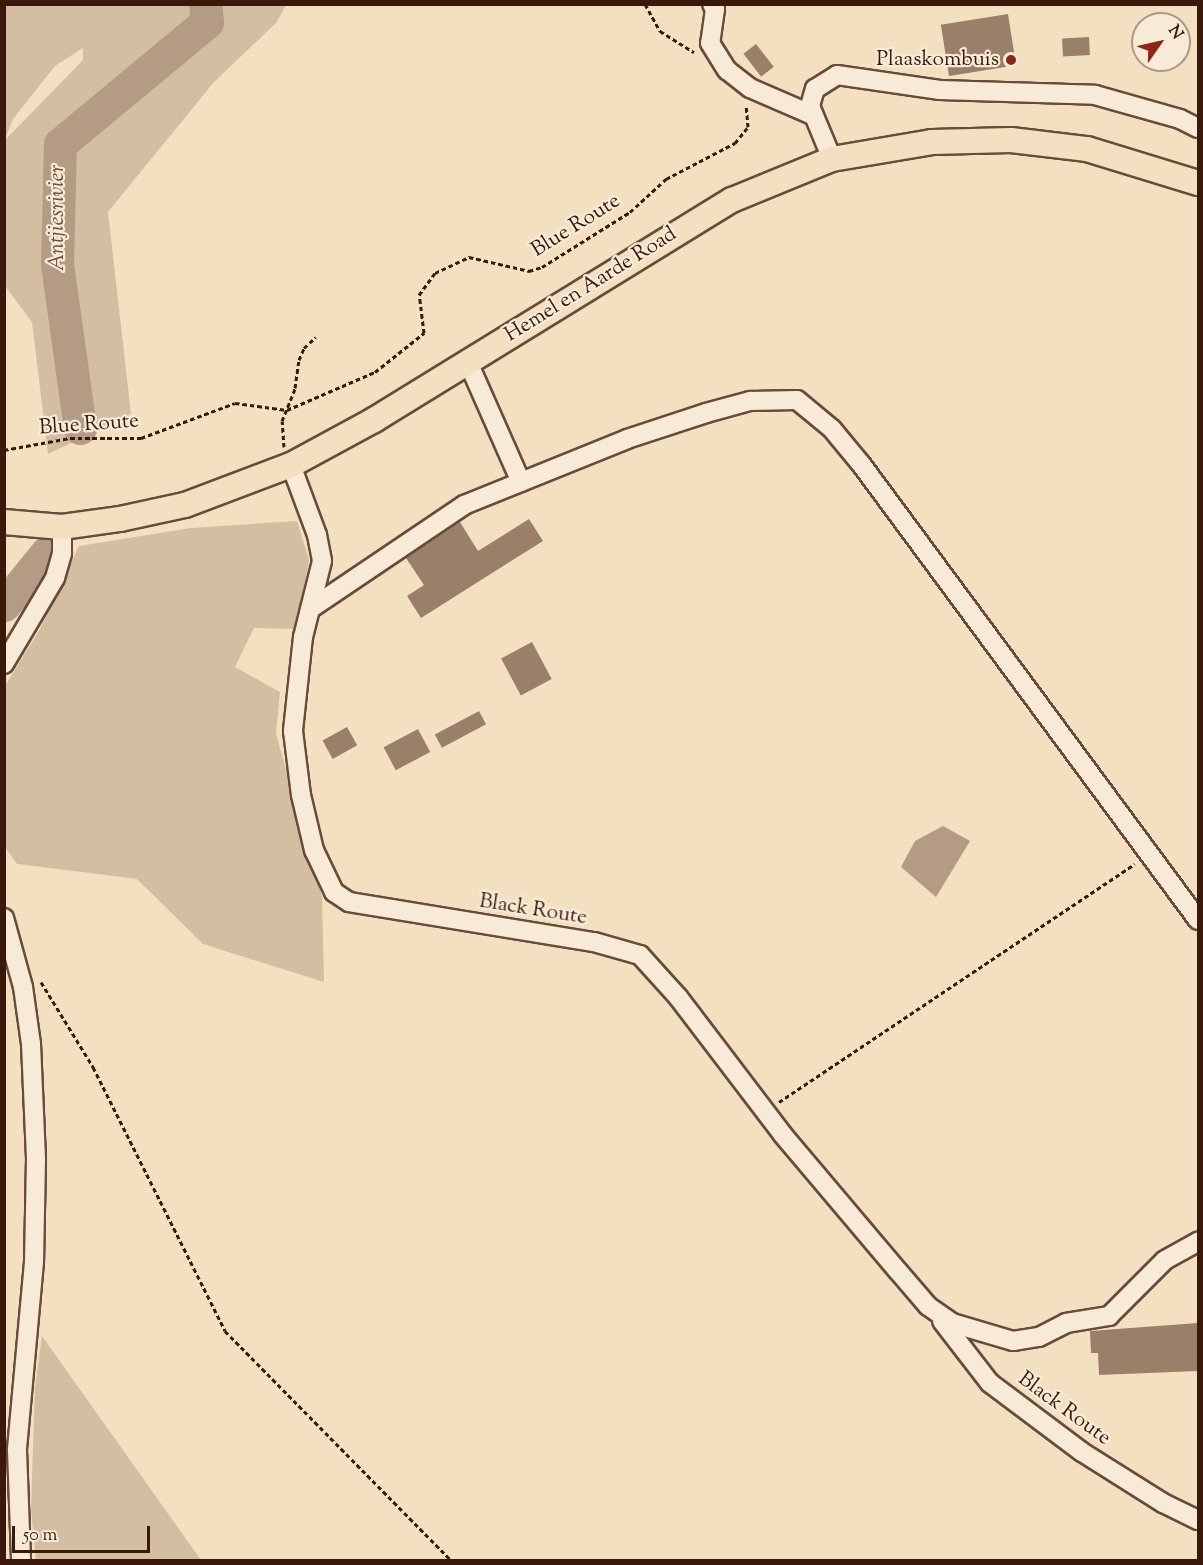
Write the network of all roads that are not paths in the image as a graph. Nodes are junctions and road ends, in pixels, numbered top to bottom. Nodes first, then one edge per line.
1 (715, 6) edge
2 (812, 115) junction
3 (1198, 128) edge
4 (832, 159) junction
5 (1198, 183) edge
6 (468, 362) junction
7 (291, 465) junction
8 (521, 482) junction
9 (4, 522) edge
10 (62, 527) junction
11 (310, 609) junction
12 (4, 664) edge
13 (4, 918) edge
14 (1198, 920) edge
15 (1198, 1242) edge
16 (928, 1306) junction
17 (1198, 1520) edge
18 (21, 1560) edge

1 - 2 street
2 - 3 street
2 - 4 street
4 - 5 main road, Hemel en Aarde Road
4 - 6 main road, Hemel en Aarde Road
6 - 7 main road, Hemel en Aarde Road
6 - 8 street
7 - 10 main road, Hemel en Aarde Road
7 - 11 street, Black Route
8 - 11 street
8 - 14 street
9 - 10 main road, Hemel en Aarde Road
10 - 12 street
11 - 16 street, Black Route
13 - 18 street
15 - 16 street, Black Route
16 - 17 street, Black Route

